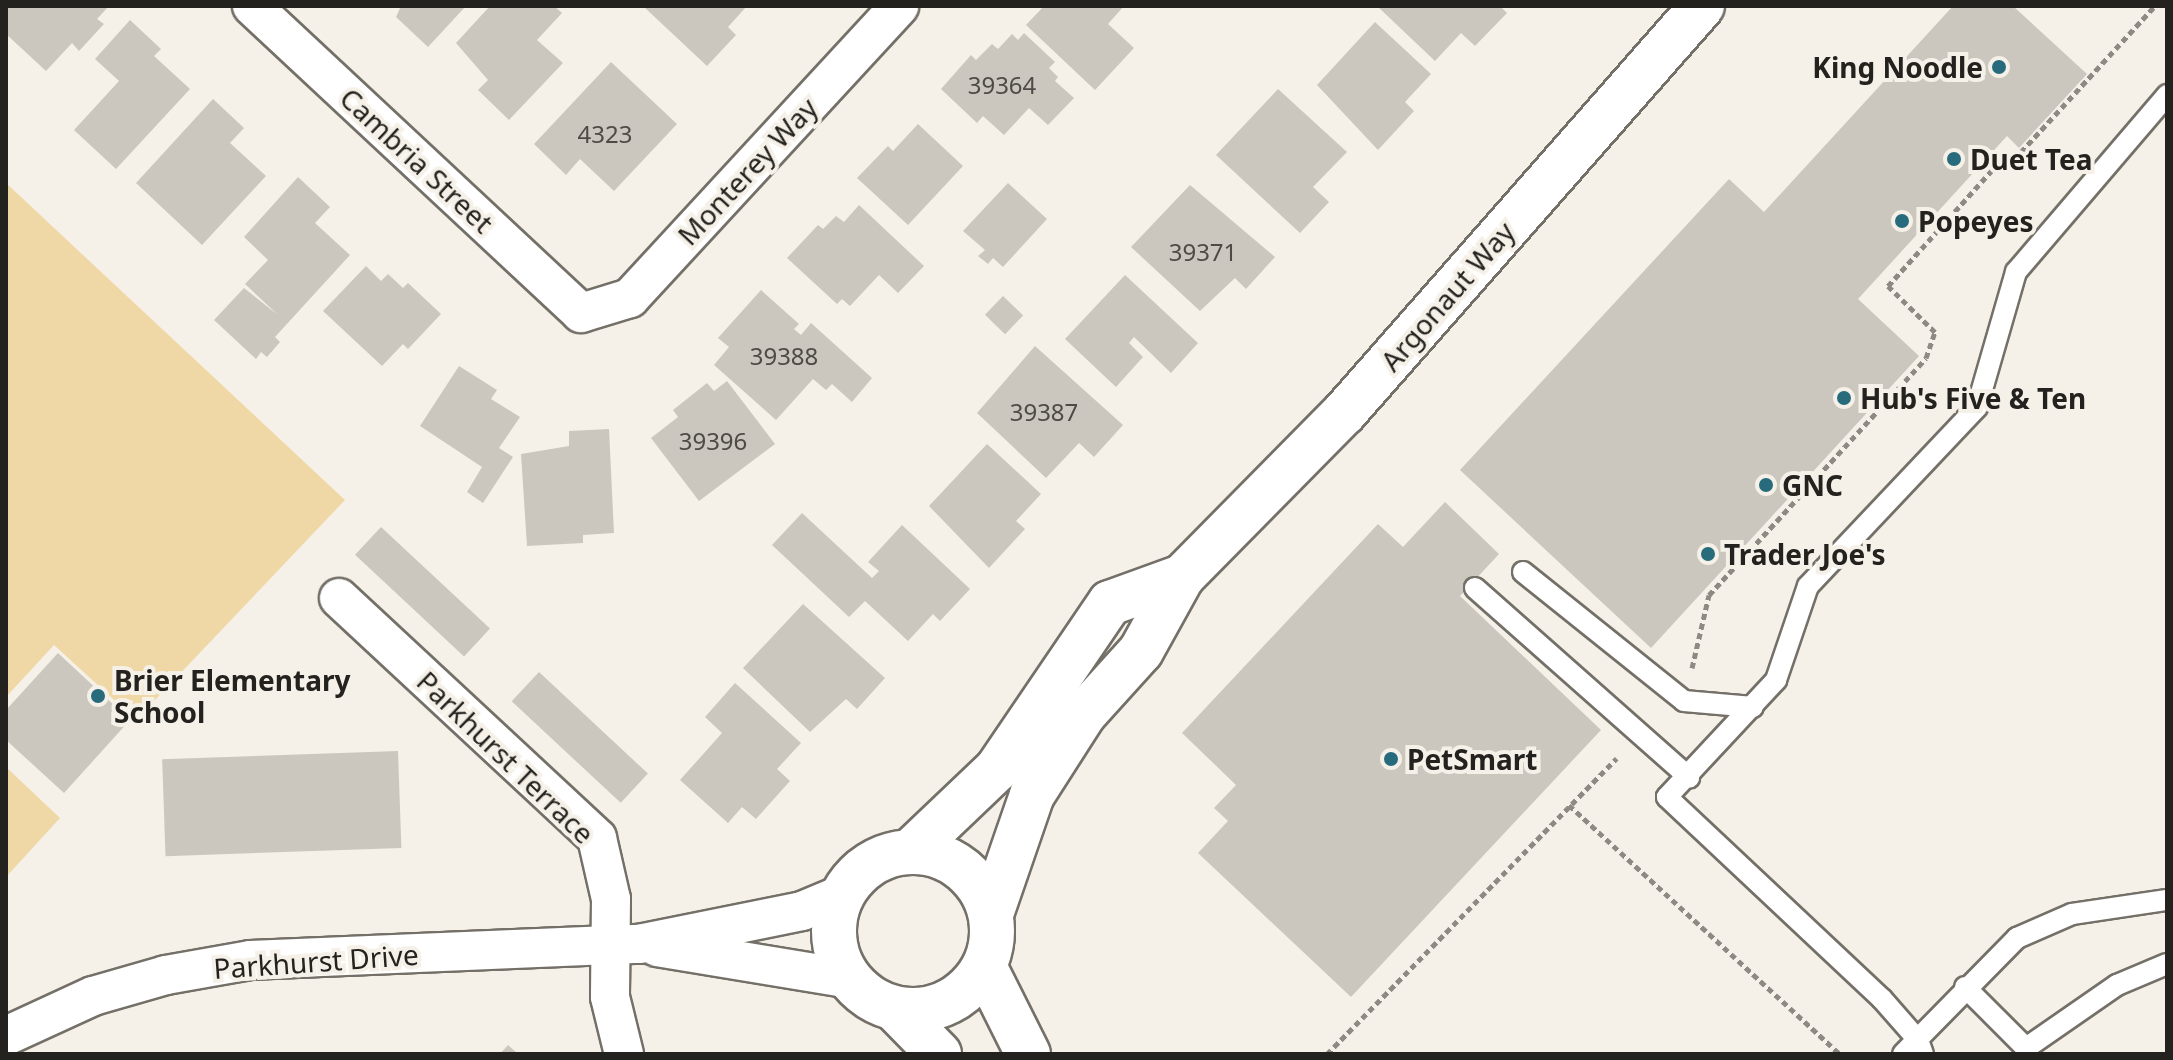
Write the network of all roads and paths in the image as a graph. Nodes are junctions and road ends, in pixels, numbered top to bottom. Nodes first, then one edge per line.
1 (252, 6) edge
2 (899, 6) edge
3 (1702, 6) edge
4 (2155, 6) edge
5 (2167, 95) edge
6 (581, 313) joint
7 (1523, 572) dead end
8 (1182, 577) junction
9 (1475, 588) dead end
10 (339, 598) dead end
11 (1684, 701) junction
12 (1753, 707) junction
13 (1640, 735) junction
14 (1689, 777) junction
15 (1569, 805) junction
16 (911, 851) junction
17 (843, 894) junction
18 (2167, 900) edge
19 (991, 914) junction
20 (624, 945) junction
21 (2167, 964) edge
22 (985, 968) junction
23 (850, 979) junction
24 (1965, 987) junction
25 (895, 1009) junction
26 (6, 1036) edge
27 (1915, 1049) edge
28 (624, 1054) edge
29 (939, 1054) edge
30 (1028, 1054) edge
31 (1327, 1054) edge
32 (1840, 1054) edge

1 - 6 street, Cambria Street
2 - 6 street, Monterey Way
3 - 8 street, Argonaut Way
4 - 11 path
5 - 12 lane
7 - 11 lane
8 - 16 street, Argonaut Way
8 - 19 street, Argonaut Way
9 - 13 lane
10 - 20 street, Parkhurst Terrace
11 - 12 lane
12 - 14 lane
13 - 14 lane
13 - 15 path
14 - 27 lane
15 - 31 path
15 - 32 path
16 - 17 street
16 - 19 street
17 - 20 street, Parkhurst Drive
17 - 23 street
18 - 24 lane
19 - 22 street
20 - 23 street, Parkhurst Drive
20 - 26 street, Parkhurst Drive
20 - 28 street, Parkhurst Terrace
21 - 24 lane
22 - 25 street
22 - 30 street
23 - 25 street
24 - 27 lane
25 - 29 street

